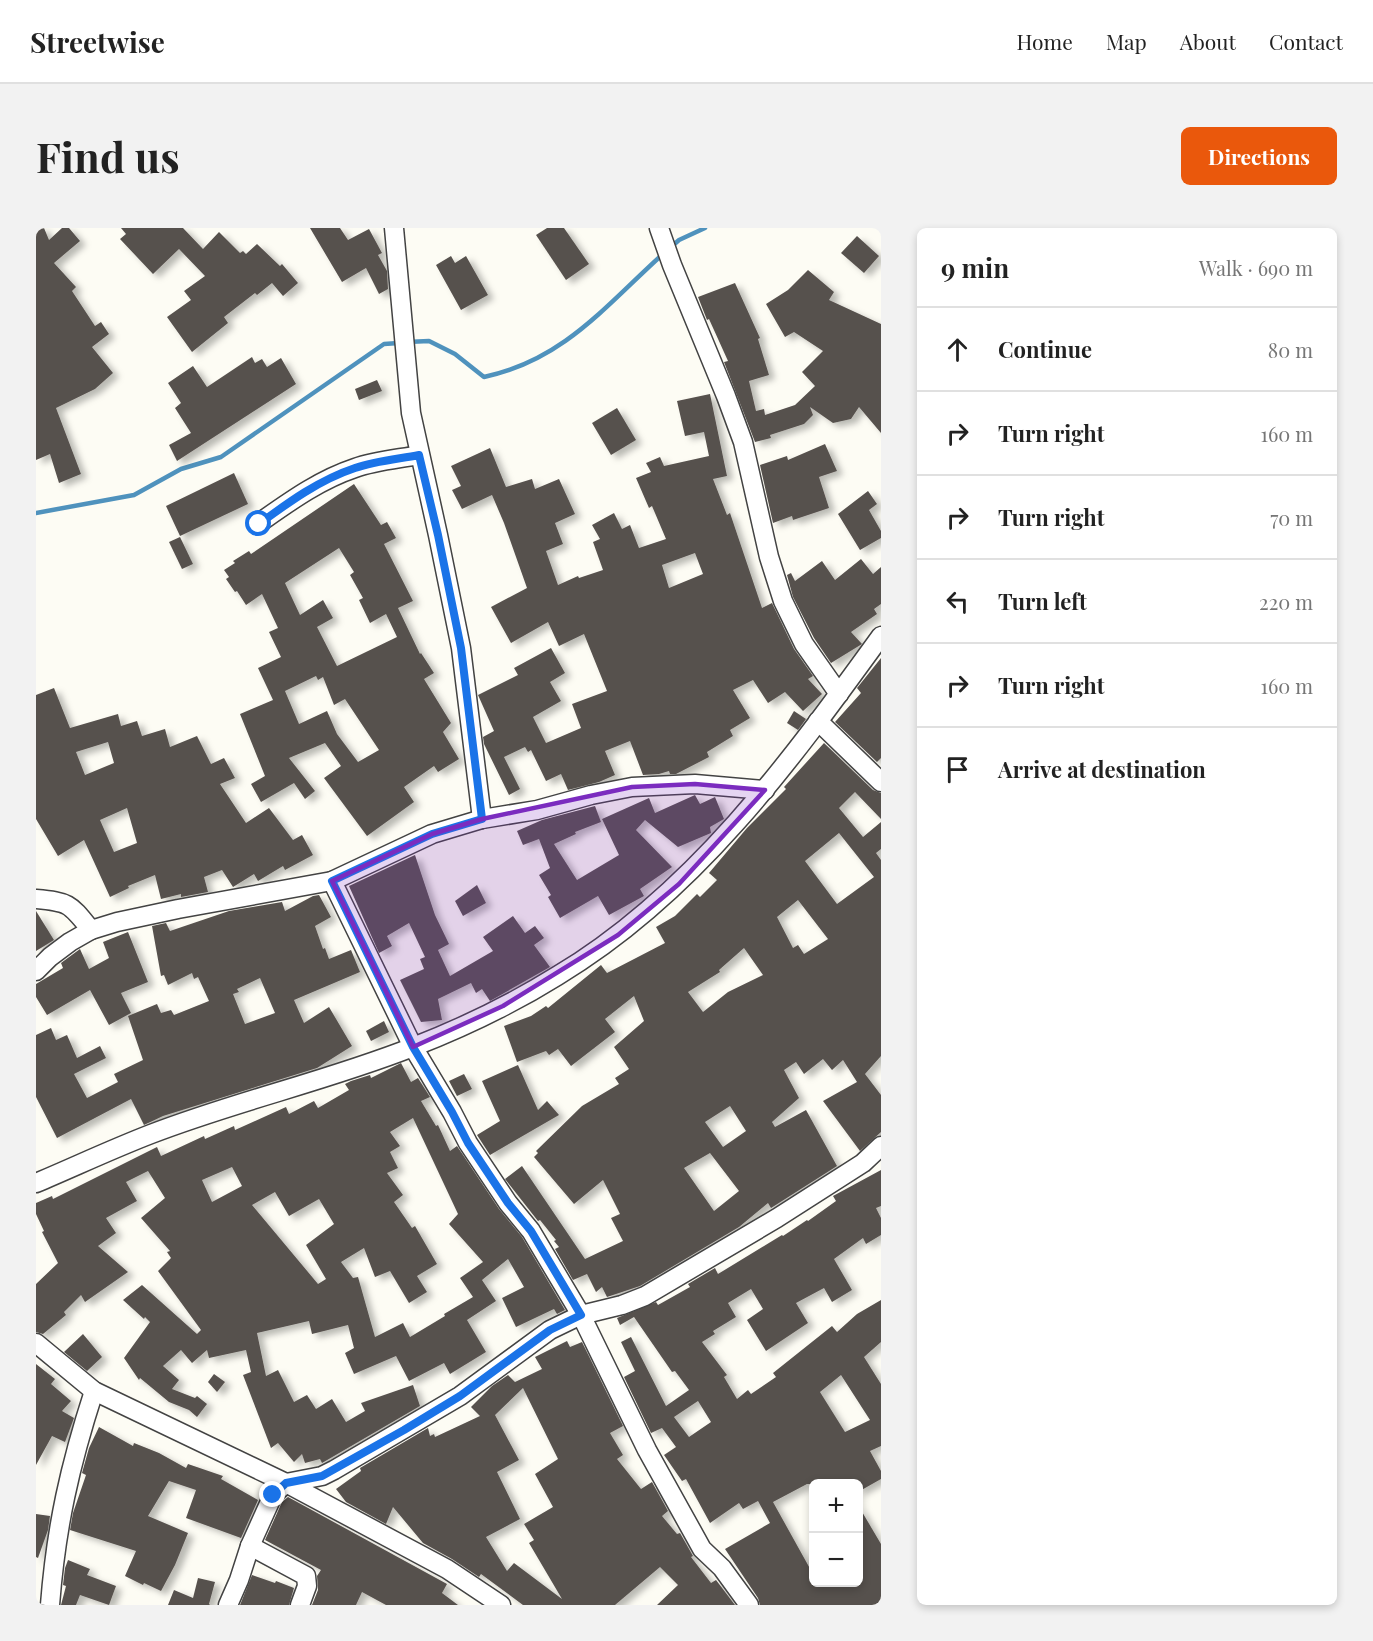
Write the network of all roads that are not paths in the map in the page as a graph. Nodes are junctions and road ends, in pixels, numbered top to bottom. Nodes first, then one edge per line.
1 (393, 228) edge
2 (661, 233) edge
3 (419, 455) junction
4 (259, 524) dead end
5 (881, 636) edge
6 (839, 694) junction
7 (818, 721) junction
8 (881, 782) edge
9 (765, 790) junction
10 (482, 819) junction
11 (332, 881) junction
12 (36, 899) edge
13 (91, 930) junction
14 (36, 971) edge
15 (413, 1047) junction
16 (881, 1146) edge
17 (36, 1183) edge
18 (581, 1315) junction
19 (36, 1343) edge
20 (94, 1391) junction
21 (286, 1483) junction
22 (250, 1546) junction
23 (50, 1605) edge
24 (228, 1605) edge
25 (300, 1605) edge
26 (501, 1605) edge
27 (748, 1605) edge

1 - 3 street
2 - 6 street
3 - 4 street
3 - 10 street
5 - 6 street
6 - 7 street
7 - 8 street
7 - 9 street
9 - 10 street
9 - 15 street
10 - 11 street
11 - 13 street
11 - 15 street
12 - 13 street
13 - 14 street
15 - 17 street
15 - 18 street
16 - 18 street
18 - 21 street
18 - 27 street
19 - 20 street
20 - 21 street
20 - 23 street
21 - 22 street
21 - 26 street
22 - 24 street
22 - 25 street

